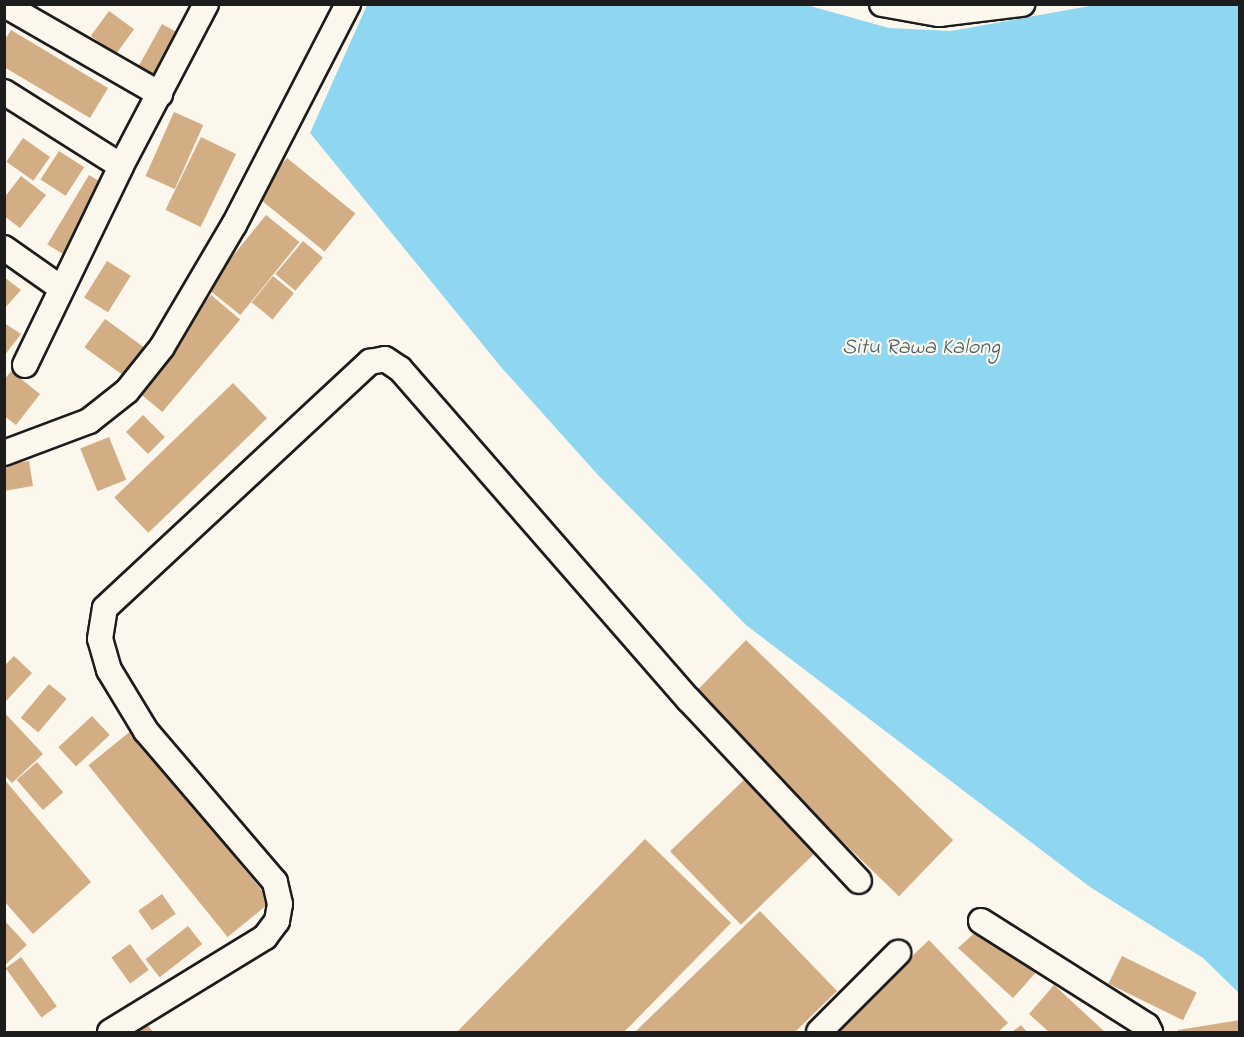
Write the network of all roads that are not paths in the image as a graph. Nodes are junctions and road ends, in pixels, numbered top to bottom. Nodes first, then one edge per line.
1 (206, 4) edge
2 (348, 4) edge
3 (882, 4) edge
4 (1022, 4) edge
5 (5, 5) edge
6 (4, 92) edge
7 (160, 94) junction
8 (121, 166) junction
9 (4, 248) edge
10 (61, 288) junction
11 (25, 365) dead end
12 (4, 453) edge
13 (859, 881) dead end
14 (981, 921) dead end
15 (898, 953) dead end
16 (110, 1032) edge
17 (819, 1032) edge
18 (1150, 1032) edge

1 - 7 street
2 - 12 street
3 - 4 street
5 - 7 street
6 - 8 street
7 - 8 street
8 - 10 street
9 - 10 street
10 - 11 street
13 - 16 street
14 - 18 street
15 - 17 street

